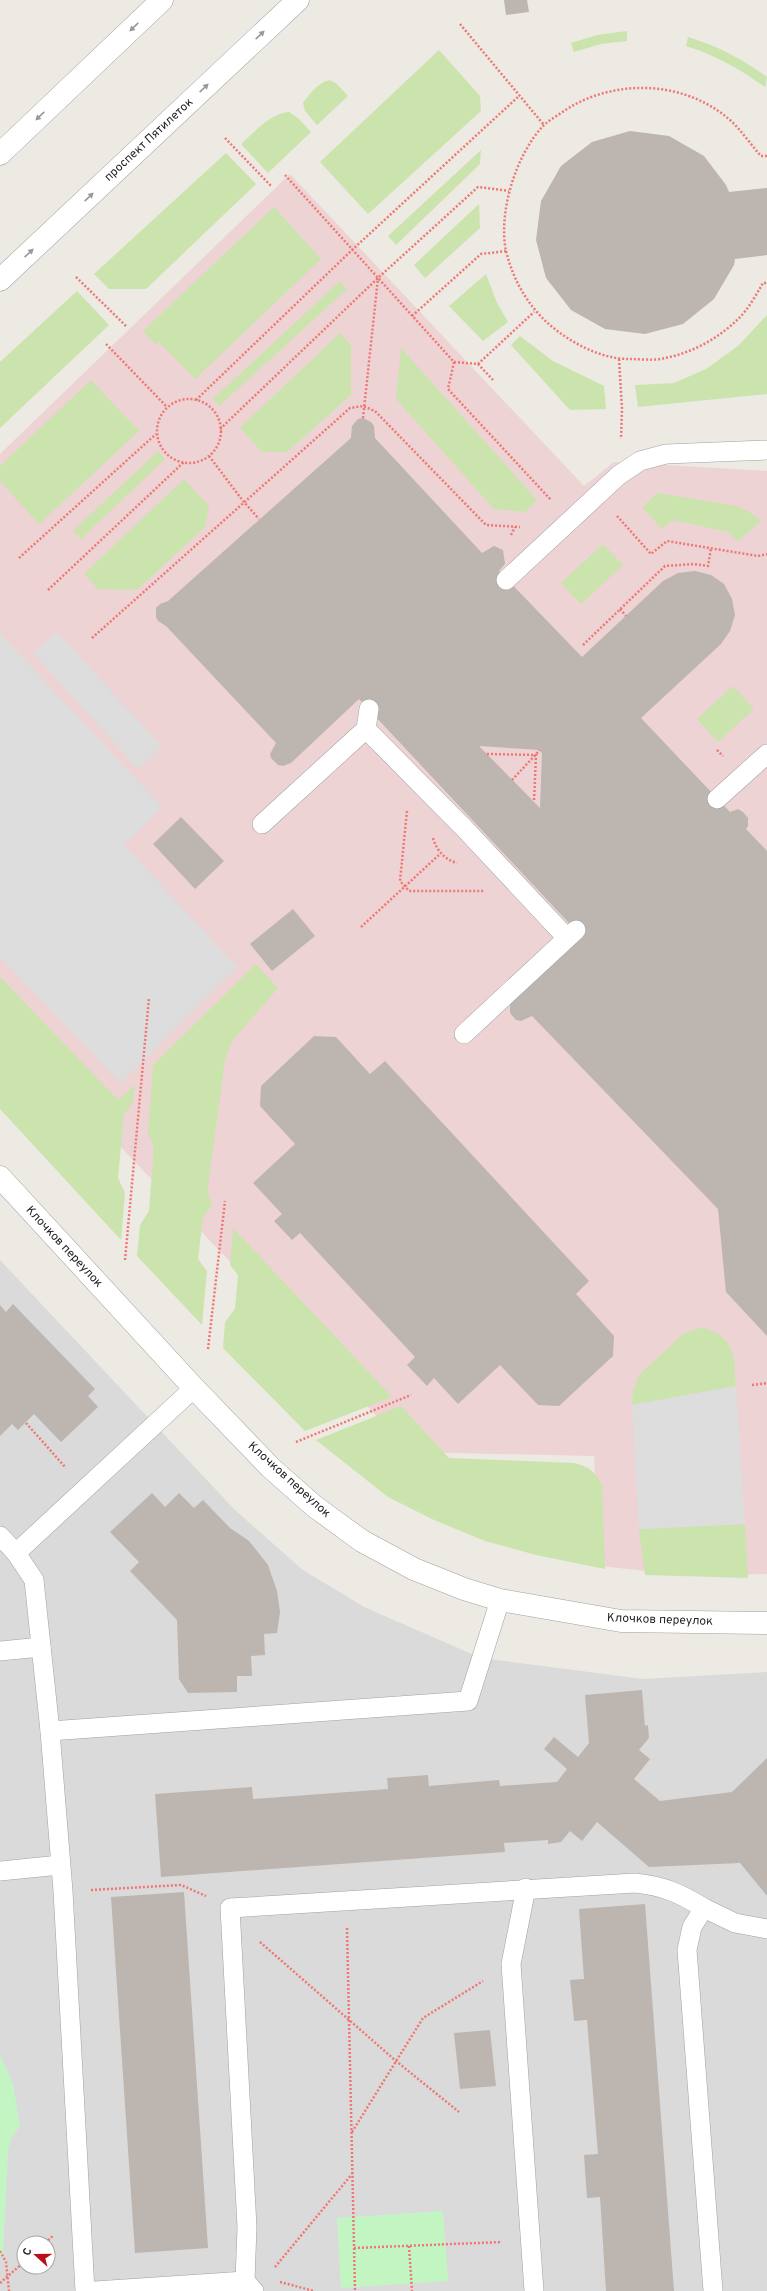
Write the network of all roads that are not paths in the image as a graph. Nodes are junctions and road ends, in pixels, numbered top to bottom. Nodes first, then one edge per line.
1 (162, 0) edge
2 (298, 0) edge
3 (0, 154) edge
4 (0, 280) edge
5 (767, 450) edge
6 (506, 580) dead end
7 (369, 709) dead end
8 (366, 729) junction
9 (767, 754) edge
10 (717, 799) dead end
11 (262, 824) dead end
12 (464, 1034) dead end
13 (0, 1177) edge
14 (194, 1388) junction
15 (0, 1536) edge
16 (16, 1553) junction
17 (500, 1600) junction
18 (767, 1623) edge
19 (41, 1647) junction
20 (0, 1651) edge
21 (50, 1731) junction
22 (60, 1865) junction
23 (0, 1871) edge
24 (526, 1888) junction
25 (704, 1908) junction
26 (767, 1929) edge
27 (255, 2283) edge
28 (85, 2291) edge
29 (95, 2291) edge
30 (534, 2291) edge
31 (713, 2291) edge

1 -> 3 street
4 -> 2 street, проспект Пятилеток
5 - 6 lane
7 - 8 lane
8 - 11 lane
8 - 12 lane
9 - 10 lane
13 - 14 street, Клочков переулок
14 - 16 lane
14 - 17 street, Клочков переулок
15 - 16 lane
16 - 19 lane
17 - 18 street, Клочков переулок
17 - 21 lane
19 - 20 lane
19 - 21 lane
21 - 22 lane
22 - 23 lane
22 - 28 lane
24 - 25 lane
24 - 27 lane
24 - 30 lane
25 - 26 lane
25 - 31 lane
27 - 29 lane

